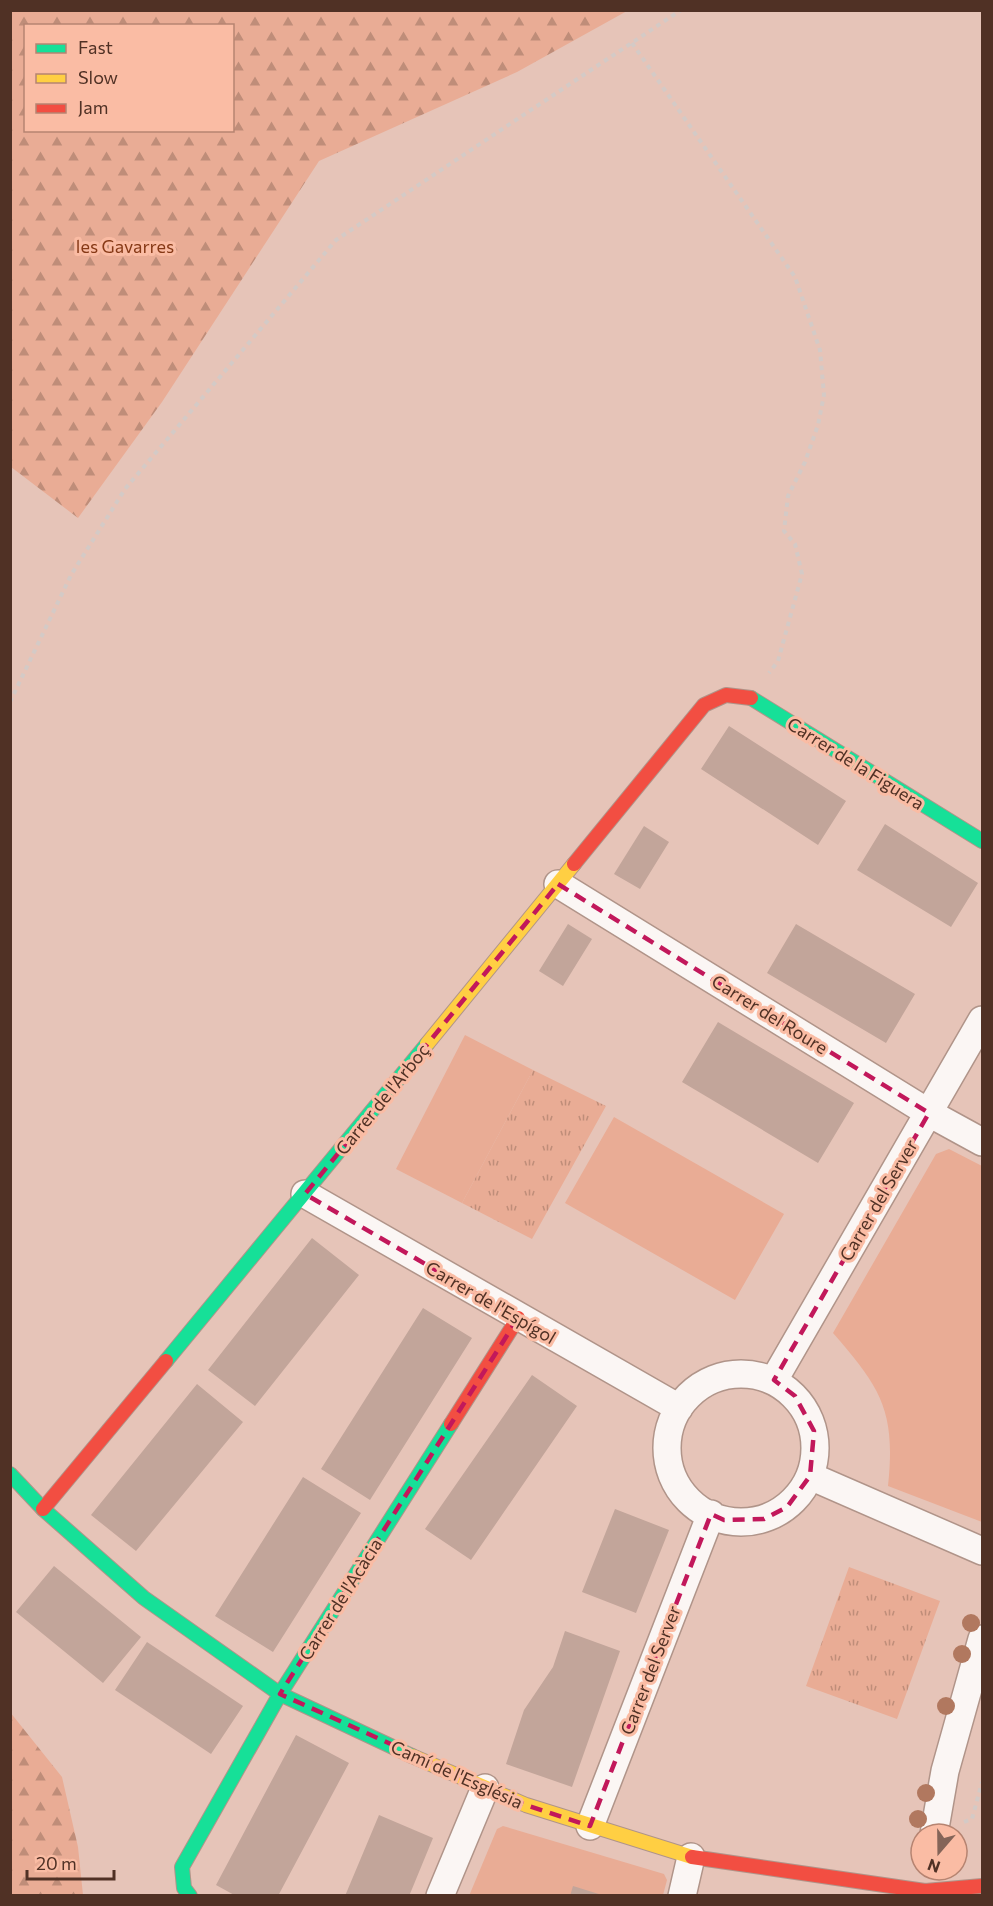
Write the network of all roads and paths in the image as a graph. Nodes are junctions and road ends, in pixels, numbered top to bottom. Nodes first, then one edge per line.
1 (681, 10) edge
2 (632, 43) junction
3 (726, 695) joint
4 (751, 698) junction
5 (10, 702) edge
6 (982, 841) edge
7 (558, 884) junction
8 (982, 1020) edge
9 (929, 1113) junction
10 (982, 1142) edge
11 (305, 1194) junction
12 (518, 1318) junction
13 (774, 1380) junction
14 (679, 1408) junction
15 (10, 1474) edge
16 (810, 1476) junction
17 (43, 1509) junction
18 (711, 1514) junction
19 (982, 1551) edge
20 (982, 1639) edge
21 (280, 1694) junction
22 (485, 1788) junction
23 (936, 1822) edge
24 (590, 1826) junction
25 (692, 1857) junction
26 (926, 1885) edge
27 (982, 1886) edge
28 (187, 1892) edge
29 (440, 1896) edge
30 (682, 1896) edge

1 - 2 path
2 - 4 path
2 - 5 path
3 - 4 street, Carrer de la Figuera
3 - 7 street, Carrer de l'Arboç
4 - 6 street, Carrer de la Figuera
7 - 9 street, Carrer del Roure
7 - 11 street, Carrer de l'Arboç
8 - 9 street, Carrer del Server
9 - 10 street, Carrer del Roure
9 - 13 street, Carrer del Server
11 - 12 street, Carrer de l'Espígol
11 - 17 street, Carrer de l'Arboç
12 - 14 street, Carrer de l'Espígol
12 - 21 street, Carrer de l'Acàcia
13 - 14 street
13 - 16 street
14 - 18 street
15 - 17 street, Camí de l'Església
16 - 18 street
16 - 19 street
17 - 21 street, Camí de l'Església
18 - 24 street, Carrer del Server
20 - 23 street
21 - 22 street, Camí de l'Església
21 - 28 street, Carrer de l'Acàcia
22 - 24 street, Camí de l'Església
22 - 29 street
24 - 25 street, Camí de l'Església
25 - 26 street, Camí de l'Església
25 - 30 street
26 - 27 street, Camí de l'Església

